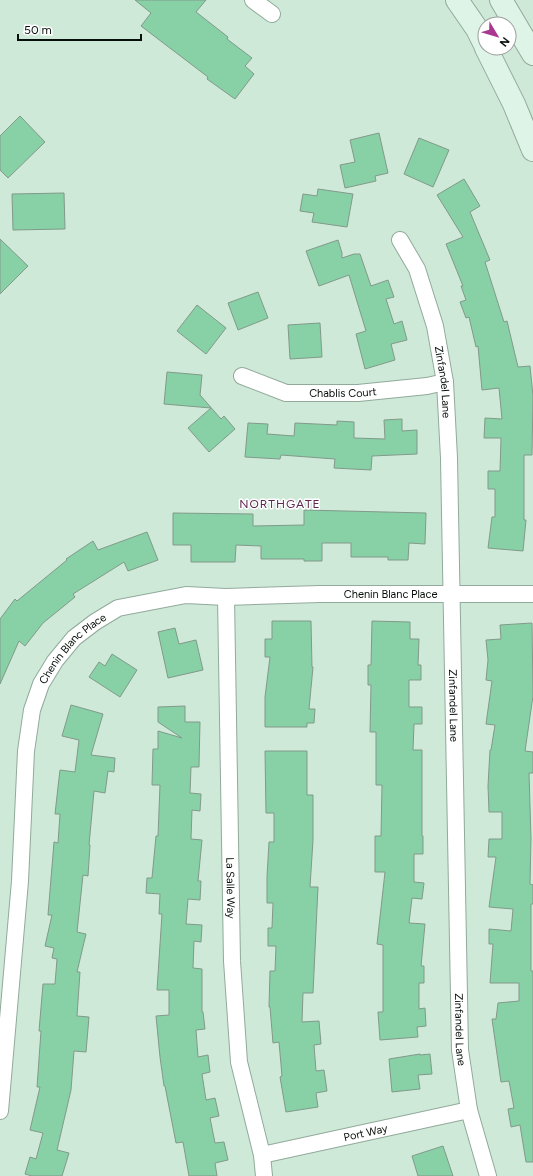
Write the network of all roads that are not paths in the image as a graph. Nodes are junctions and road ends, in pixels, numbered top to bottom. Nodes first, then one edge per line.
1 (253, 0) edge
2 (457, 0) edge
3 (501, 0) edge
4 (272, 14) dead end
5 (477, 29) edge
6 (533, 54) edge
7 (490, 56) edge
8 (533, 150) edge
9 (400, 240) dead end
10 (242, 376) dead end
11 (445, 382) junction
12 (533, 594) edge
13 (451, 595) junction
14 (226, 597) junction
15 (469, 1110) junction
16 (0, 1111) edge
17 (262, 1155) junction
18 (264, 1176) edge
19 (488, 1176) edge

1 - 4 street
2 - 5 main road
3 - 6 main road
7 - 8 main road
9 - 11 street, Zinfandel Lane
10 - 11 street, Chablis Court
11 - 13 street, Zinfandel Lane
12 - 13 street, Chenin Blanc Place
13 - 14 street, Chenin Blanc Place
13 - 15 street, Zinfandel Lane
14 - 16 street, Chenin Blanc Place
14 - 17 street, La Salle Way
15 - 17 street, Port Way
15 - 19 street, Zinfandel Lane
17 - 18 street, La Salle Way

